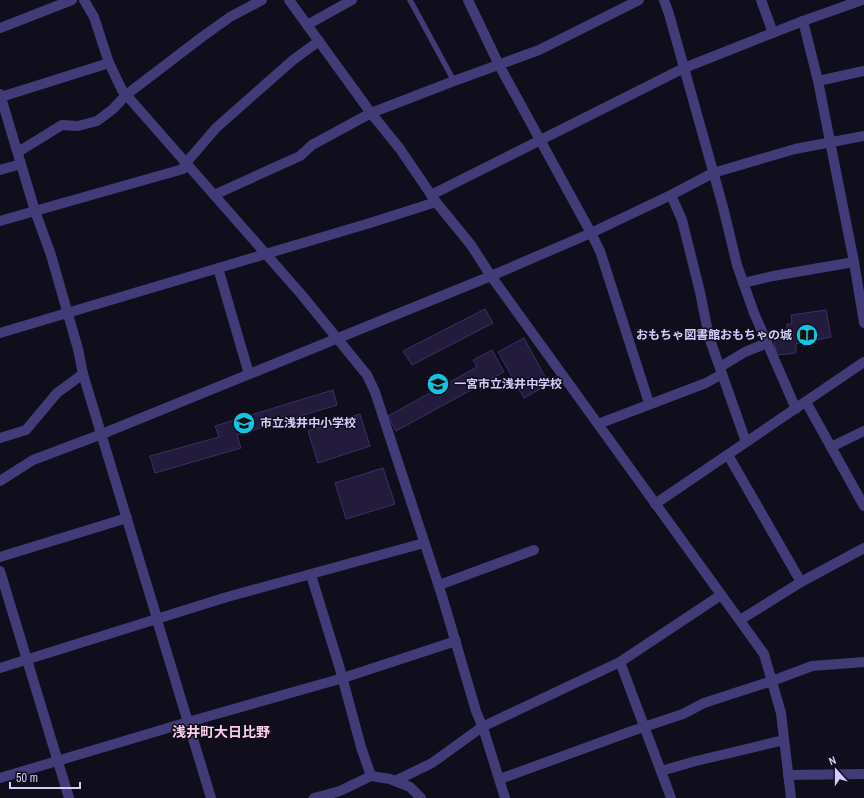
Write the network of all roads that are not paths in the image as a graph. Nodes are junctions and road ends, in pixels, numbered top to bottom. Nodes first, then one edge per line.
1 (72, 0) edge
2 (84, 0) edge
3 (262, 0) edge
4 (289, 0) edge
5 (352, 0) edge
6 (410, 0) edge
7 (468, 0) edge
8 (639, 0) edge
9 (664, 0) edge
10 (761, 0) edge
11 (862, 0) edge
12 (803, 21) junction
13 (307, 26) junction
14 (0, 28) edge
15 (773, 33) junction
16 (319, 41) junction
17 (109, 63) junction
18 (499, 65) junction
19 (684, 68) junction
20 (864, 71) edge
21 (454, 81) junction
22 (818, 81) junction
23 (0, 95) edge
24 (126, 95) junction
25 (2, 109) edge
26 (371, 113) junction
27 (864, 136) edge
28 (540, 141) junction
29 (830, 142) junction
30 (18, 152) junction
31 (21, 164) junction
32 (186, 164) junction
33 (0, 170) edge
34 (712, 173) junction
35 (671, 194) junction
36 (214, 195) junction
37 (433, 198) junction
38 (35, 211) junction
39 (0, 221) edge
40 (591, 233) junction
41 (266, 254) junction
42 (854, 262) junction
43 (218, 268) junction
44 (491, 276) junction
45 (743, 283) junction
46 (68, 314) junction
47 (864, 323) edge
48 (0, 333) edge
49 (337, 339) junction
50 (767, 343) junction
51 (864, 362) edge
52 (721, 370) junction
53 (83, 374) junction
54 (249, 374) junction
55 (806, 402) junction
56 (649, 403) junction
57 (796, 409) junction
58 (598, 424) junction
59 (864, 431) edge
60 (102, 434) junction
61 (0, 438) edge
62 (746, 442) junction
63 (831, 447) junction
64 (728, 455) junction
65 (0, 481) edge
66 (655, 504) junction
67 (864, 506) edge
68 (126, 518) junction
69 (424, 542) junction
70 (864, 548) edge
71 (534, 550) dead end
72 (0, 557) edge
73 (0, 571) edge
74 (311, 575) junction
75 (801, 582) junction
76 (439, 585) junction
77 (721, 595) junction
78 (156, 620) junction
79 (740, 620) junction
80 (456, 641) junction
81 (27, 660) junction
82 (864, 661) edge
83 (620, 662) junction
84 (0, 668) edge
85 (343, 678) junction
86 (772, 681) junction
87 (188, 722) junction
88 (482, 726) junction
89 (645, 727) junction
90 (784, 740) junction
91 (58, 761) junction
92 (661, 771) junction
93 (864, 774) edge
94 (788, 775) junction
95 (371, 776) junction
96 (0, 778) edge
97 (500, 780) junction
98 (395, 781) junction
99 (341, 795) edge
100 (69, 798) edge
101 (211, 798) edge
102 (314, 798) edge
103 (421, 798) edge
104 (505, 798) edge
105 (671, 798) edge
106 (791, 798) edge

1 - 14 street
2 - 17 street
3 - 24 street
4 - 13 street
5 - 13 street
6 - 21 lane
7 - 18 street
8 - 18 street
9 - 19 street
10 - 15 street
11 - 12 street
12 - 15 street
12 - 22 street
13 - 16 street
15 - 19 street
16 - 26 street
16 - 32 street
17 - 23 street
17 - 24 street
18 - 21 street
18 - 28 street
19 - 28 street
19 - 34 street
20 - 22 street
21 - 26 street
22 - 29 street
23 - 25 street
24 - 30 street
24 - 32 street
25 - 30 street
26 - 36 street
26 - 37 street
27 - 29 street
28 - 37 street
28 - 40 street
29 - 34 street
29 - 42 street
30 - 31 street
31 - 33 street
31 - 38 street
32 - 36 street
32 - 38 street
34 - 35 street
34 - 45 street
35 - 40 street
35 - 52 street
36 - 41 street
37 - 41 street
37 - 44 street
38 - 39 street
38 - 46 street
40 - 44 street
40 - 56 street
41 - 43 street
41 - 49 street
42 - 45 street
42 - 47 street
43 - 46 street
43 - 54 street
44 - 49 street
44 - 58 street
45 - 50 street
46 - 48 street
46 - 53 street
49 - 54 street
49 - 69 street
50 - 52 street
50 - 57 street
51 - 55 street
52 - 56 street
52 - 62 street
53 - 60 street
53 - 61 street
54 - 60 street
55 - 57 street
55 - 63 street
56 - 58 street
57 - 62 street
58 - 66 street
59 - 63 street
60 - 65 street
60 - 68 street
62 - 64 street
63 - 67 street
64 - 66 street
64 - 75 street
66 - 77 street
68 - 72 street
68 - 78 street
69 - 74 street
69 - 76 street
70 - 75 street
71 - 76 street
73 - 81 street
74 - 78 street
74 - 85 street
75 - 79 street
76 - 80 street
77 - 79 street
77 - 83 street
78 - 81 street
78 - 87 street
79 - 86 street
80 - 85 street
80 - 88 street
81 - 84 street
81 - 91 street
82 - 86 street
83 - 88 street
83 - 89 street
85 - 87 street
85 - 95 street
86 - 89 street
86 - 90 street
87 - 91 street
87 - 101 street
88 - 97 street
88 - 98 street
89 - 92 street
89 - 97 street
90 - 92 street
90 - 94 street
91 - 96 street
91 - 100 street
92 - 105 street
93 - 94 street
94 - 106 street
95 - 98 street
95 - 99 street
97 - 104 street
98 - 103 street
99 - 102 street

